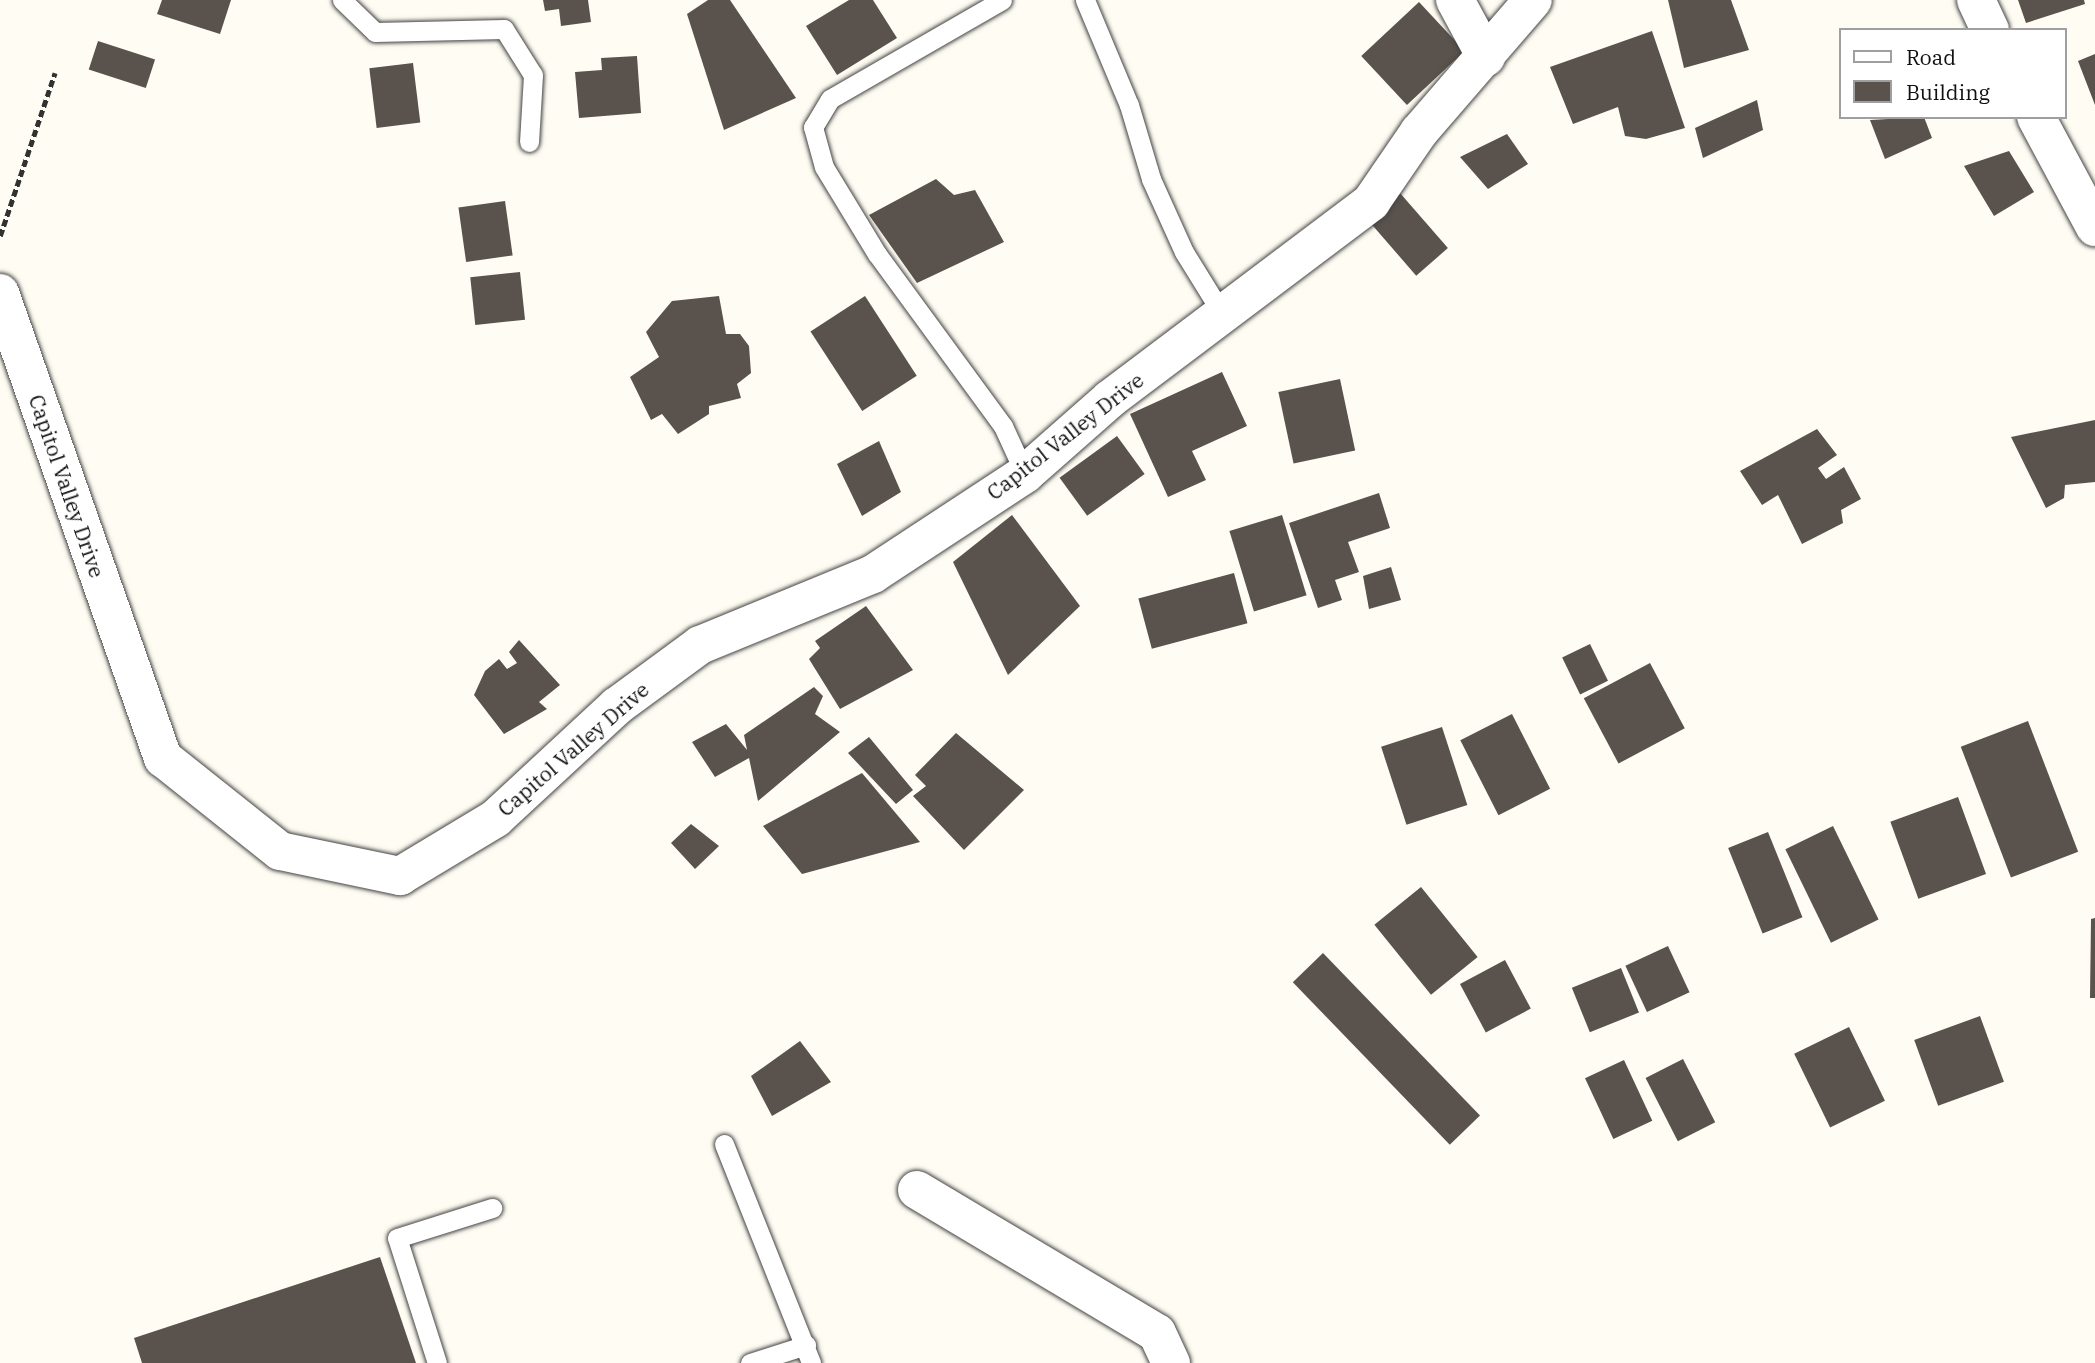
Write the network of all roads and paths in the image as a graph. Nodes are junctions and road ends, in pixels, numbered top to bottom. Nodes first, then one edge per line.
1 (342, 0) edge
2 (1002, 0) edge
3 (1085, 0) edge
4 (1455, 0) edge
5 (1533, 0) edge
6 (1976, 0) edge
7 (1989, 28) edge
8 (1486, 57) junction
9 (55, 73) dead end
10 (2037, 119) edge
11 (529, 142) dead end
12 (2095, 227) edge
13 (0, 236) edge
14 (0, 293) edge
15 (1223, 315) junction
16 (1025, 474) junction
17 (724, 1144) dead end
18 (918, 1190) dead end
19 (492, 1208) dead end
20 (809, 1354) edge
21 (437, 1363) edge
22 (750, 1363) edge
23 (1171, 1363) edge

1 - 11 lane
2 - 16 lane
3 - 15 lane
4 - 8 street
5 - 8 street, Capitol Valley Drive
6 - 7 street
8 - 15 street, Capitol Valley Drive
9 - 13 path
10 - 12 street
14 - 16 street, Capitol Valley Drive
15 - 16 street, Capitol Valley Drive
17 - 20 lane
18 - 23 street
19 - 21 lane
20 - 22 lane

